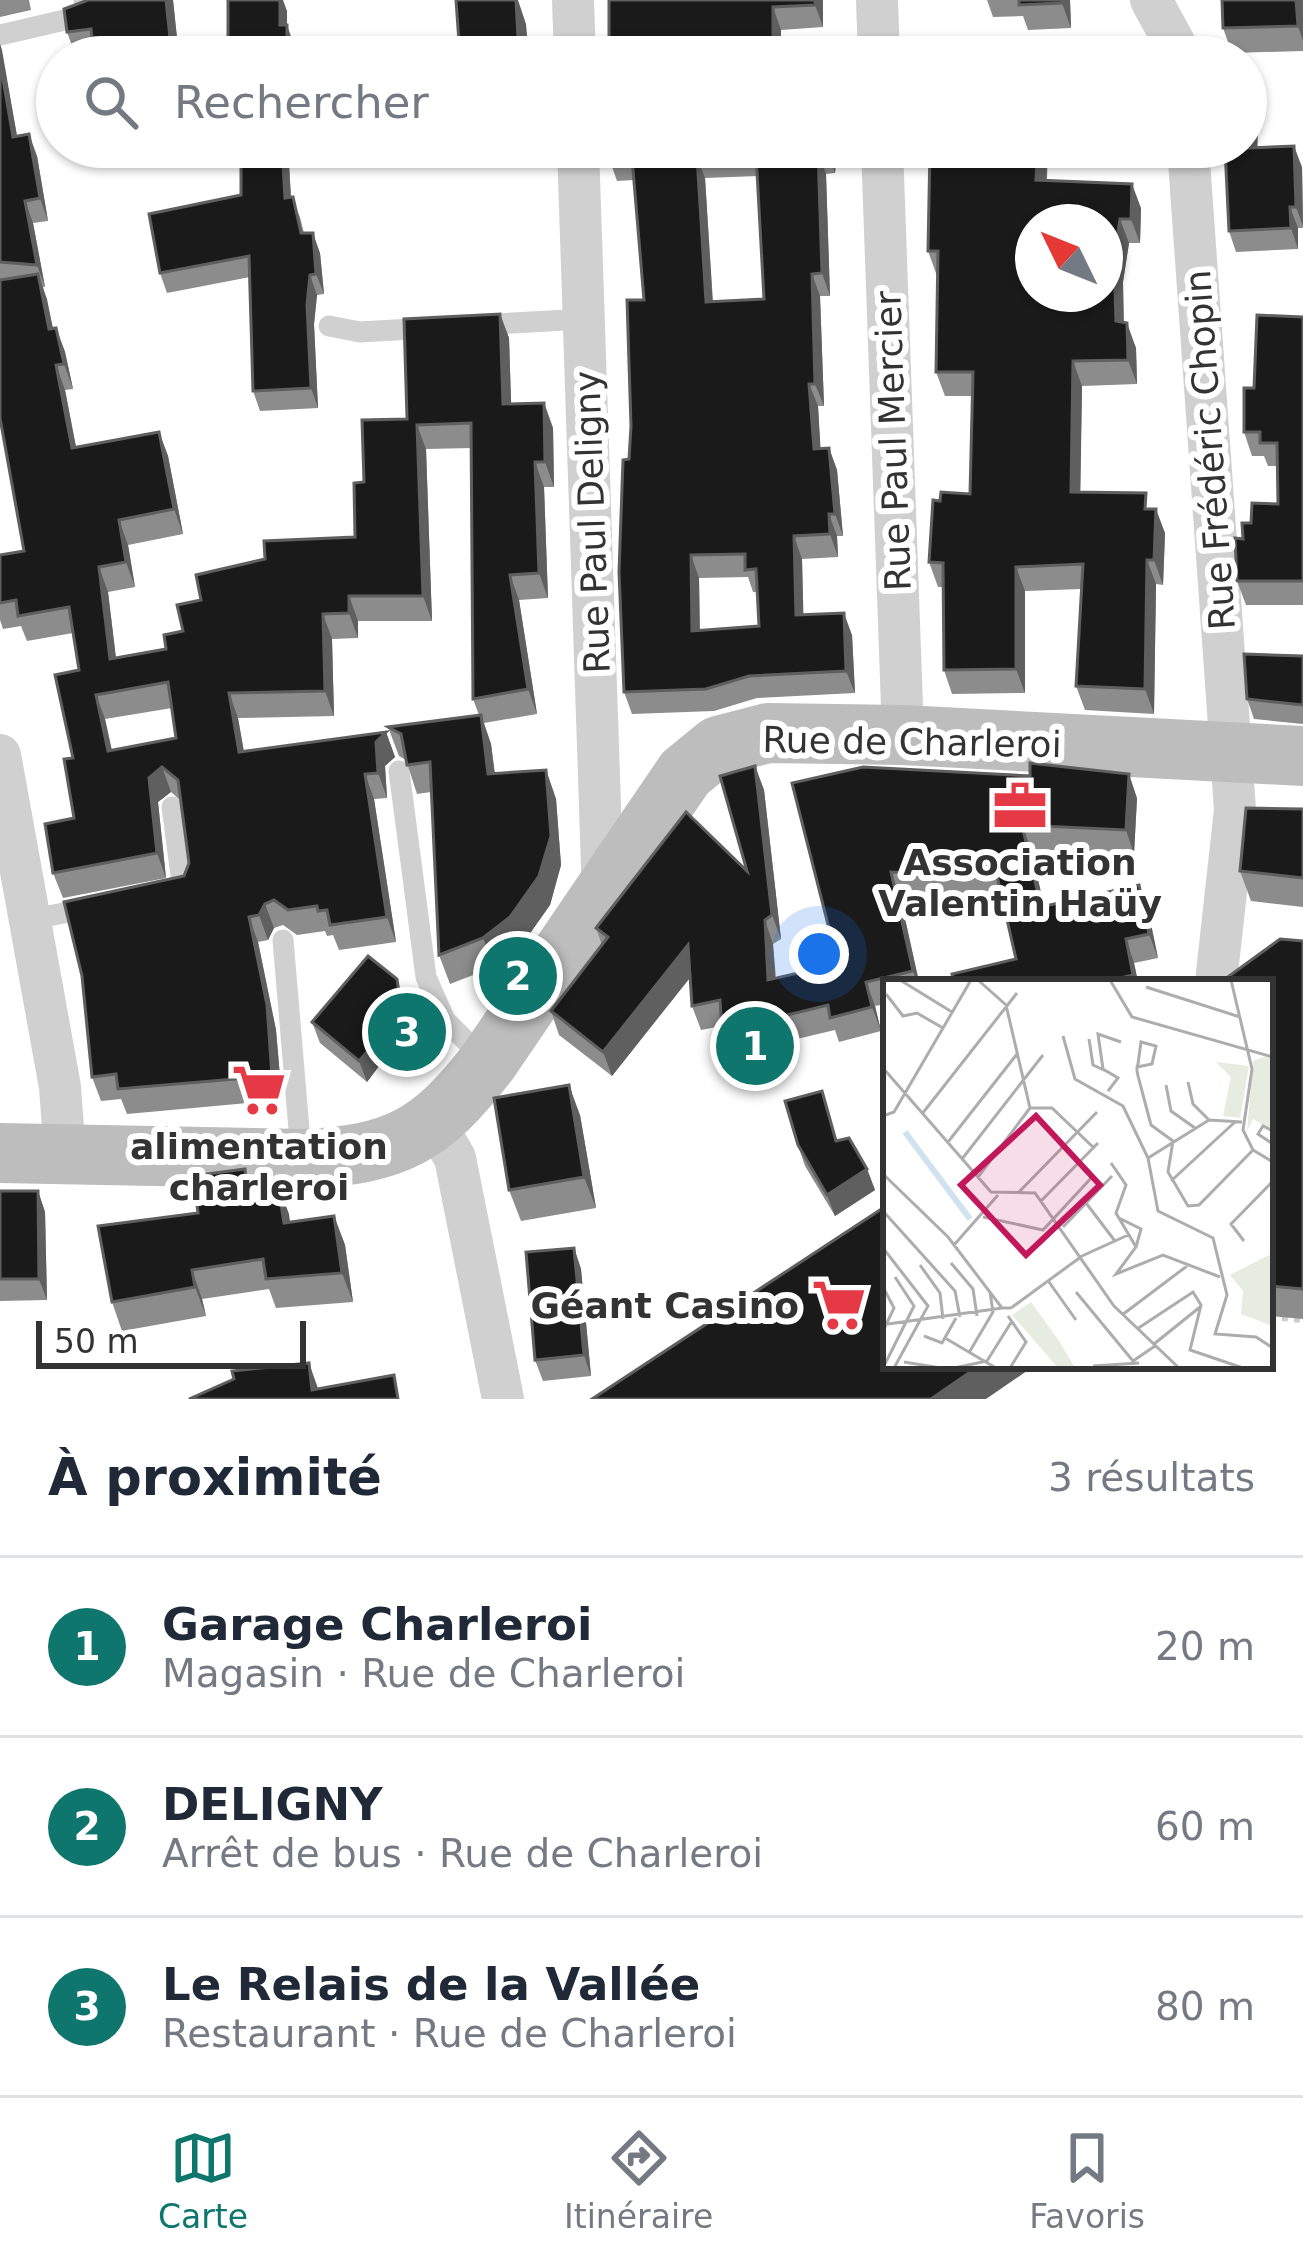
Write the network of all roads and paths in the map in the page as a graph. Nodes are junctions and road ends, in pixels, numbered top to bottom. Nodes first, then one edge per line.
1 (84, 0) edge
2 (573, 0) edge
3 (877, 0) edge
4 (1151, 0) edge
5 (0, 35) edge
6 (574, 36) edge
7 (878, 36) edge
8 (1171, 36) edge
9 (579, 168) edge
10 (883, 168) edge
11 (1190, 168) edge
12 (586, 320) junction
13 (329, 326) dead end
14 (903, 735) junction
15 (1232, 753) junction
16 (0, 755) edge
17 (1303, 756) edge
18 (399, 772) edge
19 (172, 806) dead end
20 (603, 896) junction
21 (29, 920) junction
22 (283, 940) dead end
23 (1216, 979) edge
24 (488, 1062) junction
25 (435, 1124) junction
26 (0, 1153) edge
27 (65, 1155) junction
28 (302, 1159) junction
29 (1273, 1317) edge
30 (1303, 1320) edge
31 (503, 1399) edge

1 - 5 lane
2 - 6 street
3 - 7 street
4 - 8 street
9 - 12 street, Rue Paul Deligny
10 - 14 street, Rue Paul Mercier
11 - 15 street, Rue Frédéric Chopin
12 - 13 lane
12 - 20 street, Rue Paul Deligny
14 - 15 street, Rue de Charleroi
14 - 20 street, Rue de Charleroi
15 - 17 street, Rue de Charleroi
15 - 23 street, Rue Frédéric Chopin
16 - 21 street
18 - 24 lane
19 - 21 lane
20 - 24 street, Rue de Charleroi
21 - 27 street
22 - 28 lane
24 - 25 street, Rue de Charleroi
25 - 28 street, Rue de Charleroi
25 - 31 street
26 - 27 street, Rue de Charleroi
27 - 28 street, Rue de Charleroi
29 - 30 path

